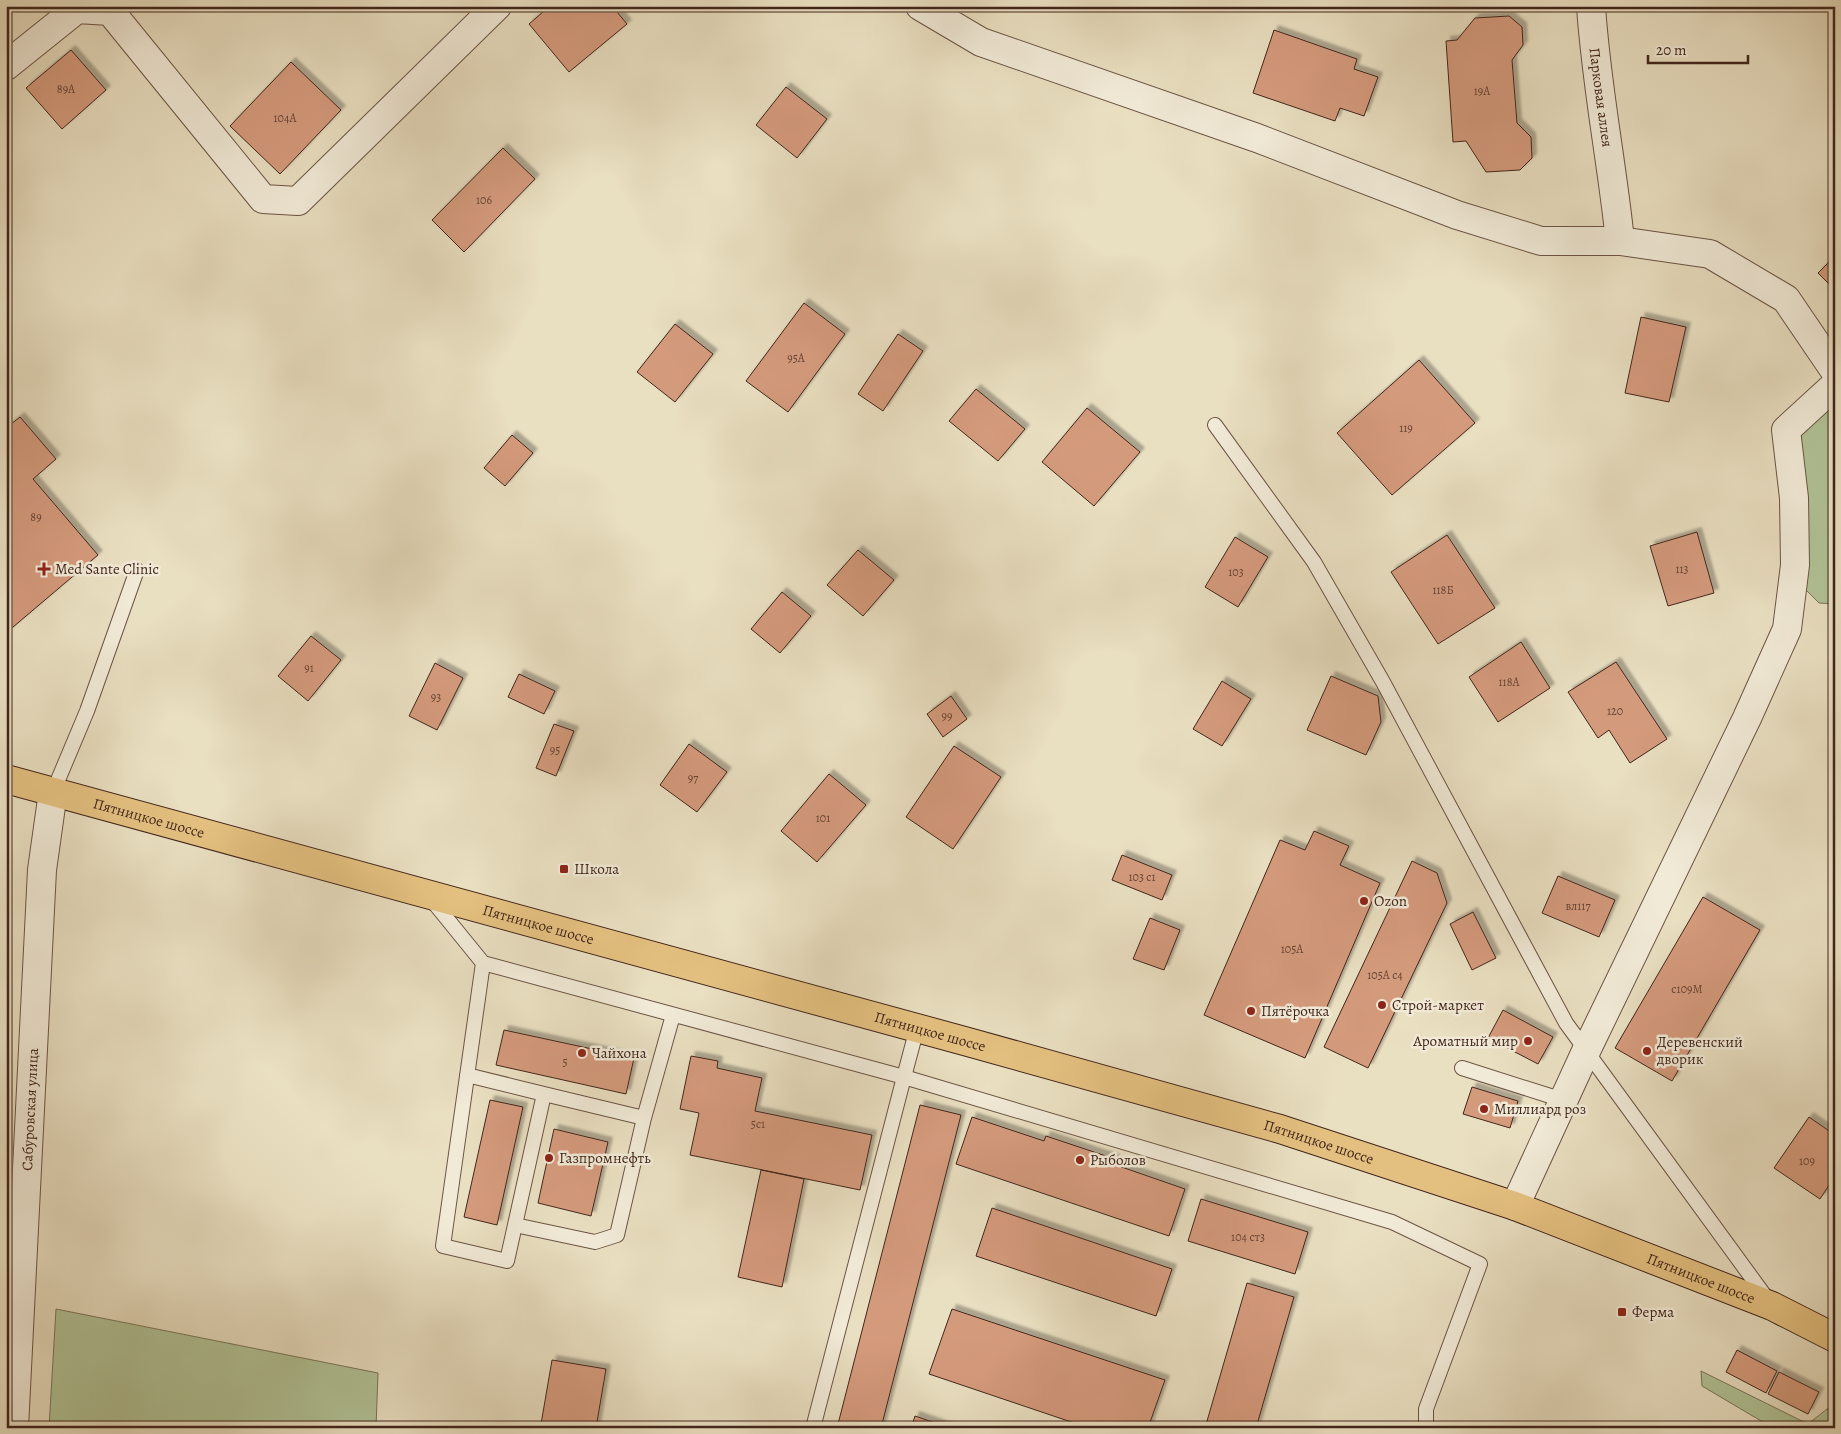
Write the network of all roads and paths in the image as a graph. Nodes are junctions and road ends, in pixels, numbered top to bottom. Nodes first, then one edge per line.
1 (497, 6) edge
2 (920, 6) edge
3 (1591, 6) edge
4 (6, 66) edge
5 (1620, 241) junction
6 (1835, 371) edge
7 (1835, 385) edge
8 (1215, 425) dead end
9 (137, 570) dead end
10 (6, 779) edge
11 (53, 792) junction
12 (428, 895) junction
13 (483, 963) junction
14 (673, 1015) junction
15 (917, 1028) junction
16 (1587, 1049) junction
17 (1462, 1068) dead end
18 (467, 1075) junction
19 (904, 1077) junction
20 (544, 1094) junction
21 (1563, 1100) junction
22 (644, 1118) junction
23 (1515, 1206) junction
24 (515, 1224) junction
25 (1772, 1306) junction
26 (1835, 1338) edge
27 (14, 1428) edge
28 (813, 1428) edge
29 (1426, 1428) edge

1 - 4 street
2 - 5 street
3 - 5 street, Парковая аллея
5 - 6 street
7 - 16 street
8 - 16 lane
9 - 11 lane
10 - 11 main road, Пятницкое шоссе
11 - 12 main road, Пятницкое шоссе
11 - 27 street, Сабуровская улица
12 - 13 lane
12 - 15 main road, Пятницкое шоссе
13 - 14 lane
13 - 18 lane
14 - 19 lane
14 - 22 lane
15 - 19 lane
15 - 23 main road, Пятницкое шоссе
16 - 21 street
16 - 25 lane
17 - 21 lane
18 - 20 lane
18 - 24 lane
19 - 28 lane
19 - 29 lane
20 - 22 lane
20 - 24 lane
21 - 23 street
22 - 24 lane
23 - 25 main road, Пятницкое шоссе
25 - 26 main road, Пятницкое шоссе

